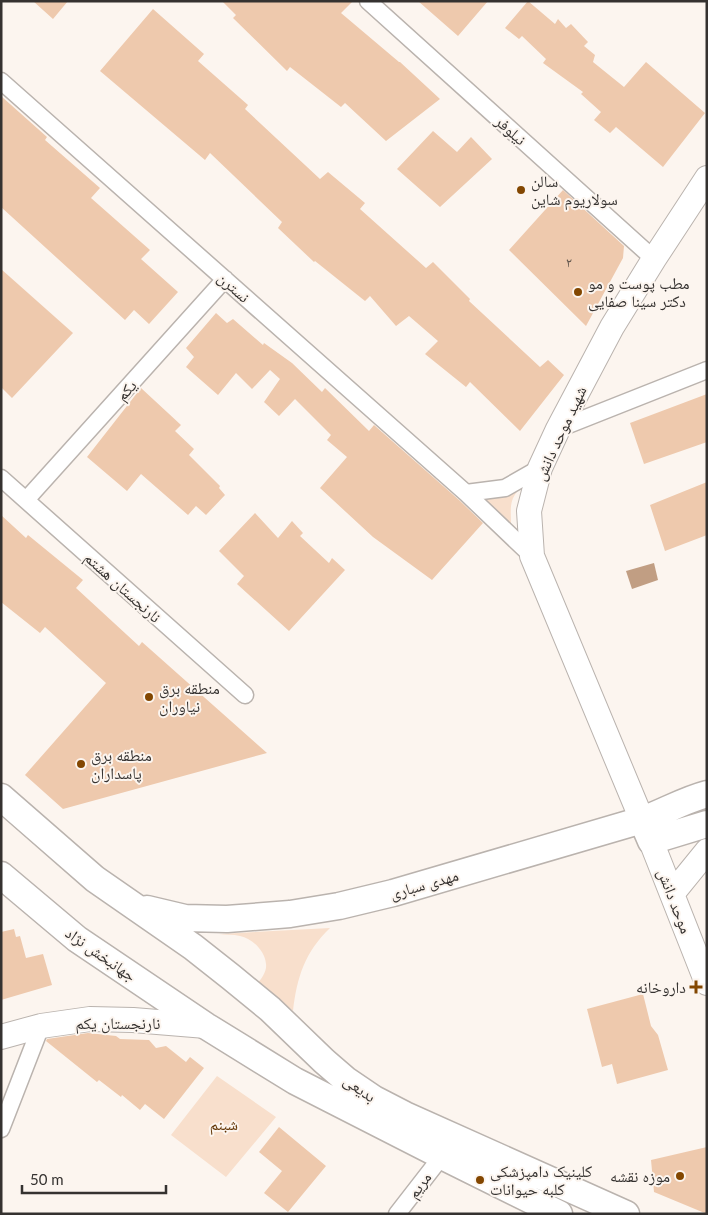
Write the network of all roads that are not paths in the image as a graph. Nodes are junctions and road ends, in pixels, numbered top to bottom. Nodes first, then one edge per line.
1 (368, 1) edge
2 (1, 81) edge
3 (707, 178) edge
4 (654, 259) junction
5 (225, 279) junction
6 (707, 370) edge
7 (558, 429) junction
8 (540, 468) junction
9 (1, 478) edge
10 (466, 493) junction
11 (26, 500) junction
12 (532, 556) junction
13 (245, 696) dead end
14 (707, 794) edge
15 (1, 798) edge
16 (707, 824) edge
17 (647, 830) junction
18 (707, 851) edge
19 (1, 875) edge
20 (672, 894) junction
21 (132, 905) junction
22 (707, 983) edge
23 (41, 1026) junction
24 (206, 1026) junction
25 (1, 1037) edge
26 (1, 1129) edge
27 (442, 1156) junction
28 (397, 1214) edge
29 (559, 1214) edge
30 (626, 1214) edge

1 - 4 street, نیلوفر
2 - 5 street, نسترن
3 - 4 main road, شهید موحد دانش
4 - 7 main road, شهید موحد دانش
5 - 10 street, نسترن
5 - 11 street, یکم
6 - 7 street
7 - 8 main road, شهید موحد دانش
8 - 10 street
8 - 12 main road, شهید موحد دانش
9 - 11 street, نارنجستان هشتم
10 - 12 street, نسترن
11 - 13 street, نارنجستان هشتم
12 - 17 main road, شهید موحد دانش
14 - 17 main road, مهدی سباری
15 - 21 main road
16 - 17 main road, مهدی سباری
17 - 20 main road, موحد دانش
17 - 21 main road, مهدی سباری
18 - 20 main road
19 - 24 main road, جهانبخش نژاد
20 - 22 main road, موحد دانش
21 - 30 main road, بدیعی
23 - 24 main road, نارنجستان یکم
23 - 25 main road, نارنجستان یکم
23 - 26 street
24 - 27 main road, بدیعی
27 - 28 street, مریم
27 - 29 main road, بدیعی

